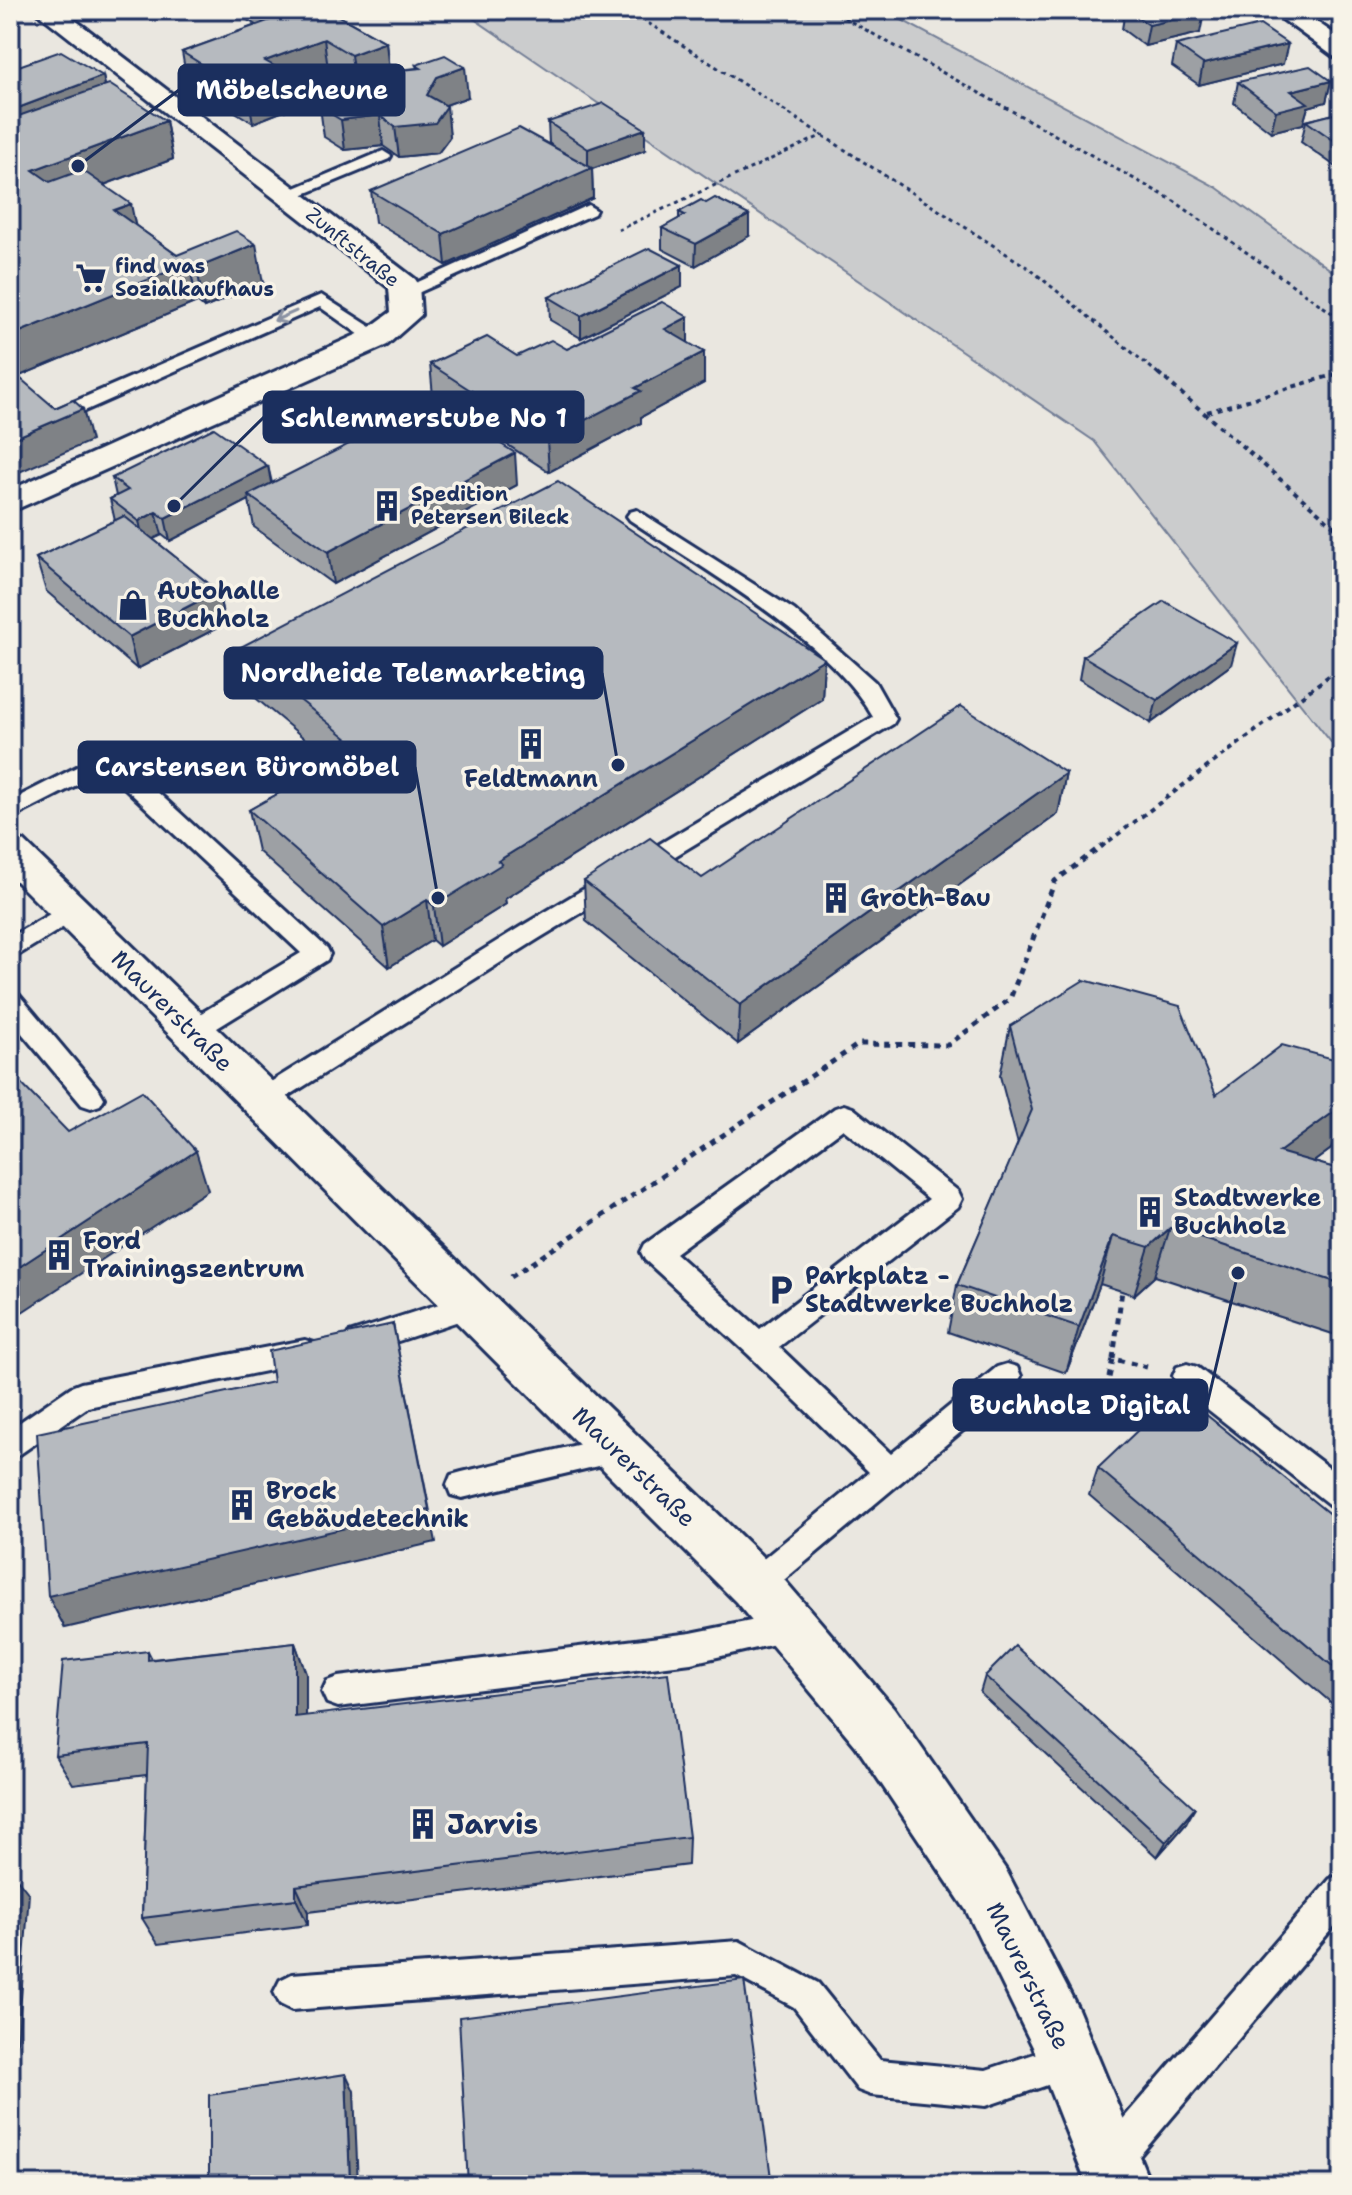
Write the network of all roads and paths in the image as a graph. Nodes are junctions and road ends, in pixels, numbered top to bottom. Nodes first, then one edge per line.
1 (46, 10) edge
2 (628, 10) edge
3 (830, 10) edge
4 (1282, 10) edge
5 (1342, 51) edge
6 (383, 156) edge
7 (286, 195) junction
8 (588, 210) dead end
9 (405, 292) junction
10 (1342, 320) edge
11 (376, 338) junction
12 (1342, 372) edge
13 (1206, 412) junction
14 (43, 422) edge
15 (10, 502) edge
16 (637, 516) dead end
17 (1342, 533) edge
18 (1342, 666) edge
19 (10, 811) edge
20 (10, 851) edge
21 (71, 911) junction
22 (10, 951) edge
23 (10, 1002) edge
24 (192, 1031) junction
25 (91, 1098) dead end
26 (262, 1100) junction
27 (1122, 1290) edge
28 (470, 1306) junction
29 (759, 1346) junction
30 (1113, 1359) junction
31 (1007, 1376) joint
32 (1187, 1376) joint
33 (10, 1445) edge
34 (615, 1449) junction
35 (890, 1473) junction
36 (462, 1485) dead end
37 (1342, 1496) edge
38 (755, 1585) junction
39 (790, 1628) junction
40 (338, 1692) dead end
41 (1342, 1891) edge
42 (292, 1992) dead end
43 (1070, 2060) junction
44 (1115, 2173) edge

1 - 7 street, Zunftstraße
2 - 13 path
3 - 10 path
4 - 5 street
6 - 7 lane
7 - 9 street, Zunftstraße
8 - 9 lane
9 - 11 street, Zunftstraße
11 -> 14 lane
11 - 15 street, Zunftstraße
12 - 13 path
13 - 17 path
16 - 26 lane
18 - 28 path
19 - 24 lane
20 - 21 street, Maurerstraße
21 - 22 lane
21 - 24 street, Maurerstraße
23 - 25 lane
24 - 26 street, Maurerstraße
26 - 28 street, Maurerstraße
27 - 30 path
28 - 33 lane
28 - 34 street, Maurerstraße
29 - 29 lane
29 - 35 lane
30 - 31 path
30 - 32 path
31 - 35 lane
32 - 37 lane
34 - 36 lane
34 - 38 street, Maurerstraße
35 - 38 lane
38 - 39 street, Maurerstraße
39 - 40 lane
39 - 43 street, Maurerstraße
41 - 44 lane
42 - 43 lane
43 - 44 street, Maurerstraße

